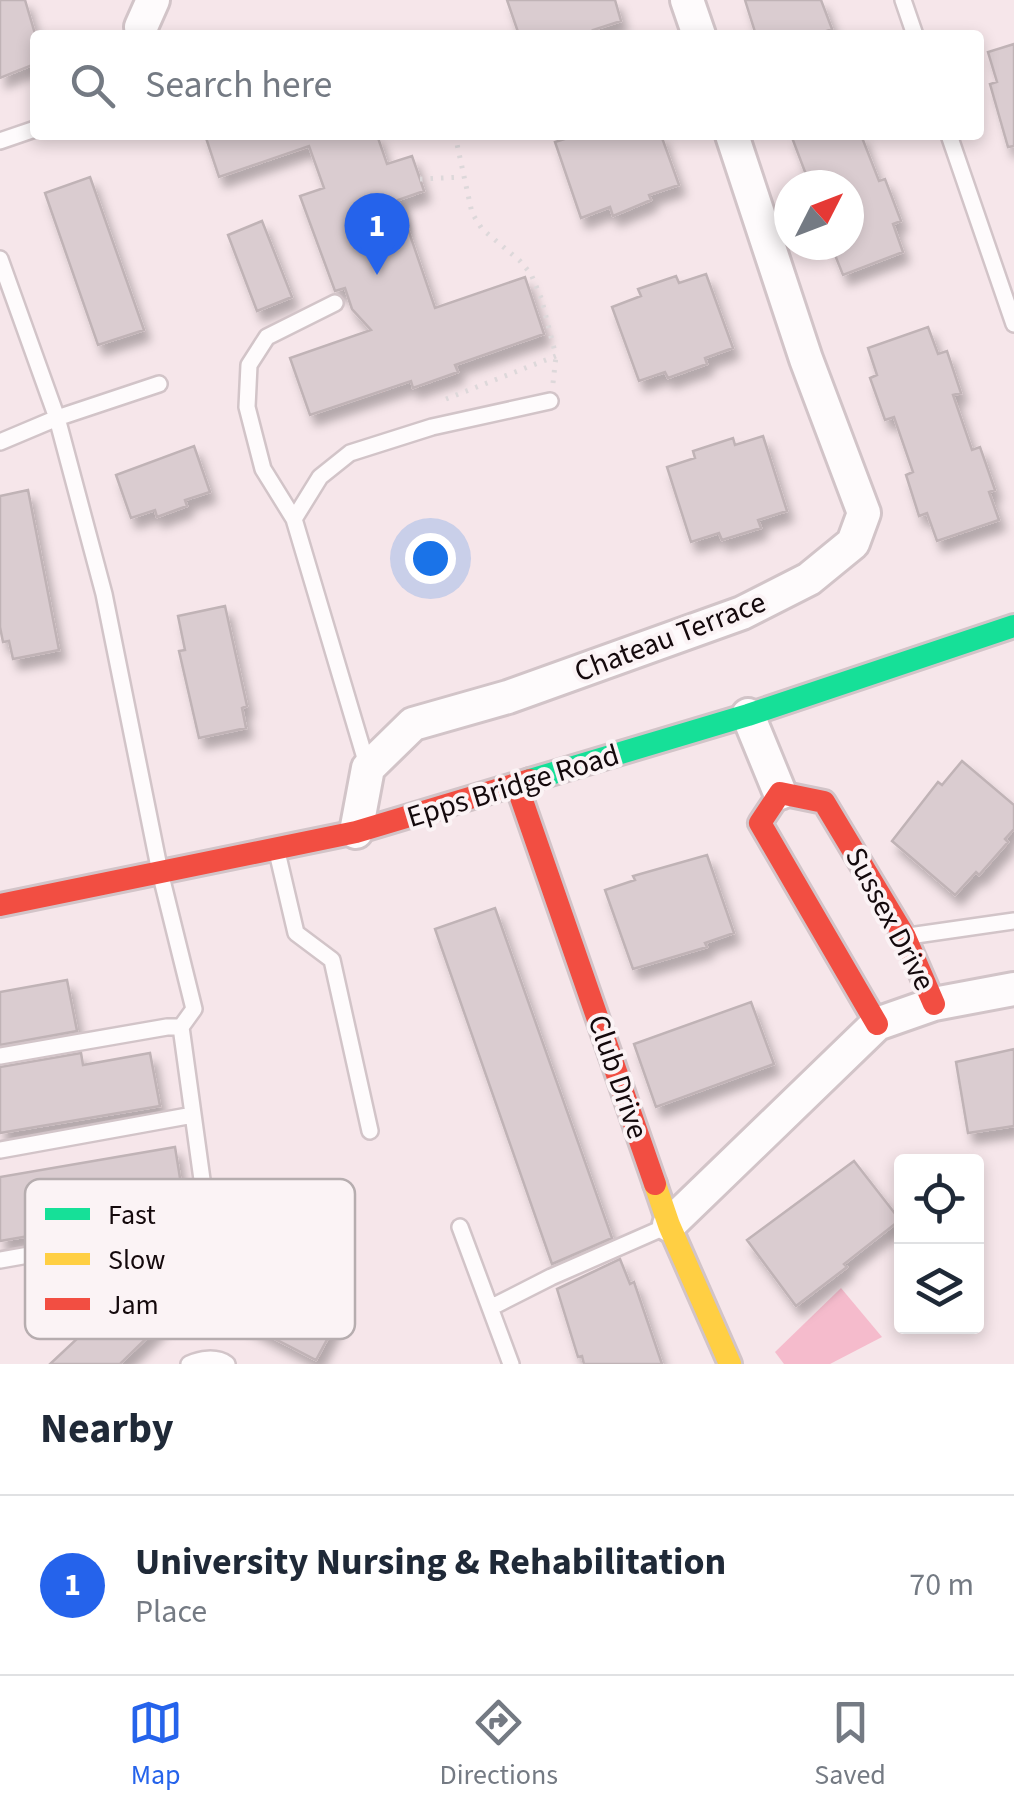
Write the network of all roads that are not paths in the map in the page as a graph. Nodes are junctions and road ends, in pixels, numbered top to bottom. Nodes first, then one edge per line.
1 (687, 0) edge
2 (903, 0) edge
3 (696, 30) edge
4 (913, 30) edge
5 (30, 131) edge
6 (0, 140) edge
7 (734, 140) edge
8 (951, 140) edge
9 (0, 259) edge
10 (335, 302) dead end
11 (1014, 324) edge
12 (159, 384) dead end
13 (550, 401) dead end
14 (57, 418) junction
15 (0, 442) edge
16 (294, 519) junction
17 (1014, 626) edge
18 (748, 715) junction
19 (368, 768) junction
20 (517, 786) junction
21 (780, 794) junction
22 (356, 832) junction
23 (276, 848) junction
24 (160, 872) junction
25 (0, 904) edge
26 (1014, 921) edge
27 (905, 937) junction
28 (1014, 989) edge
29 (934, 1004) junction
30 (878, 1024) junction
31 (181, 1027) junction
32 (0, 1056) edge
33 (193, 1115) junction
34 (370, 1131) dead end
35 (0, 1150) edge
36 (202, 1179) edge
37 (669, 1224) junction
38 (460, 1227) dead end
39 (25, 1256) edge
40 (0, 1260) edge
41 (492, 1307) junction
42 (189, 1364) edge
43 (226, 1364) edge
44 (511, 1364) edge
45 (730, 1364) edge

1 - 3 street
2 - 4 lane
5 - 6 lane
7 - 19 street, Chateau Terrace
8 - 11 lane
9 - 14 lane
10 - 16 lane
12 - 14 lane
13 - 16 lane
14 - 15 lane
14 - 24 lane
16 - 19 lane
17 - 18 street, Epps Bridge Road
18 - 20 street, Epps Bridge Road
18 - 21 street
19 - 22 street
20 - 22 street, Epps Bridge Road
20 - 37 street, Club Drive
21 - 27 street, Sussex Drive
21 - 30 street
22 - 23 street, Epps Bridge Road
23 - 24 street, Epps Bridge Road
23 - 34 lane
24 - 25 street, Epps Bridge Road
24 - 31 lane
26 - 27 lane
27 - 29 street, Sussex Drive
28 - 29 street, Sussex Drive
29 - 30 street
30 - 37 street
31 - 32 lane
31 - 33 lane
33 - 35 lane
33 - 36 lane
37 - 41 lane
37 - 45 street, Club Drive
38 - 41 lane
39 - 40 lane
41 - 44 lane
42 - 43 lane

